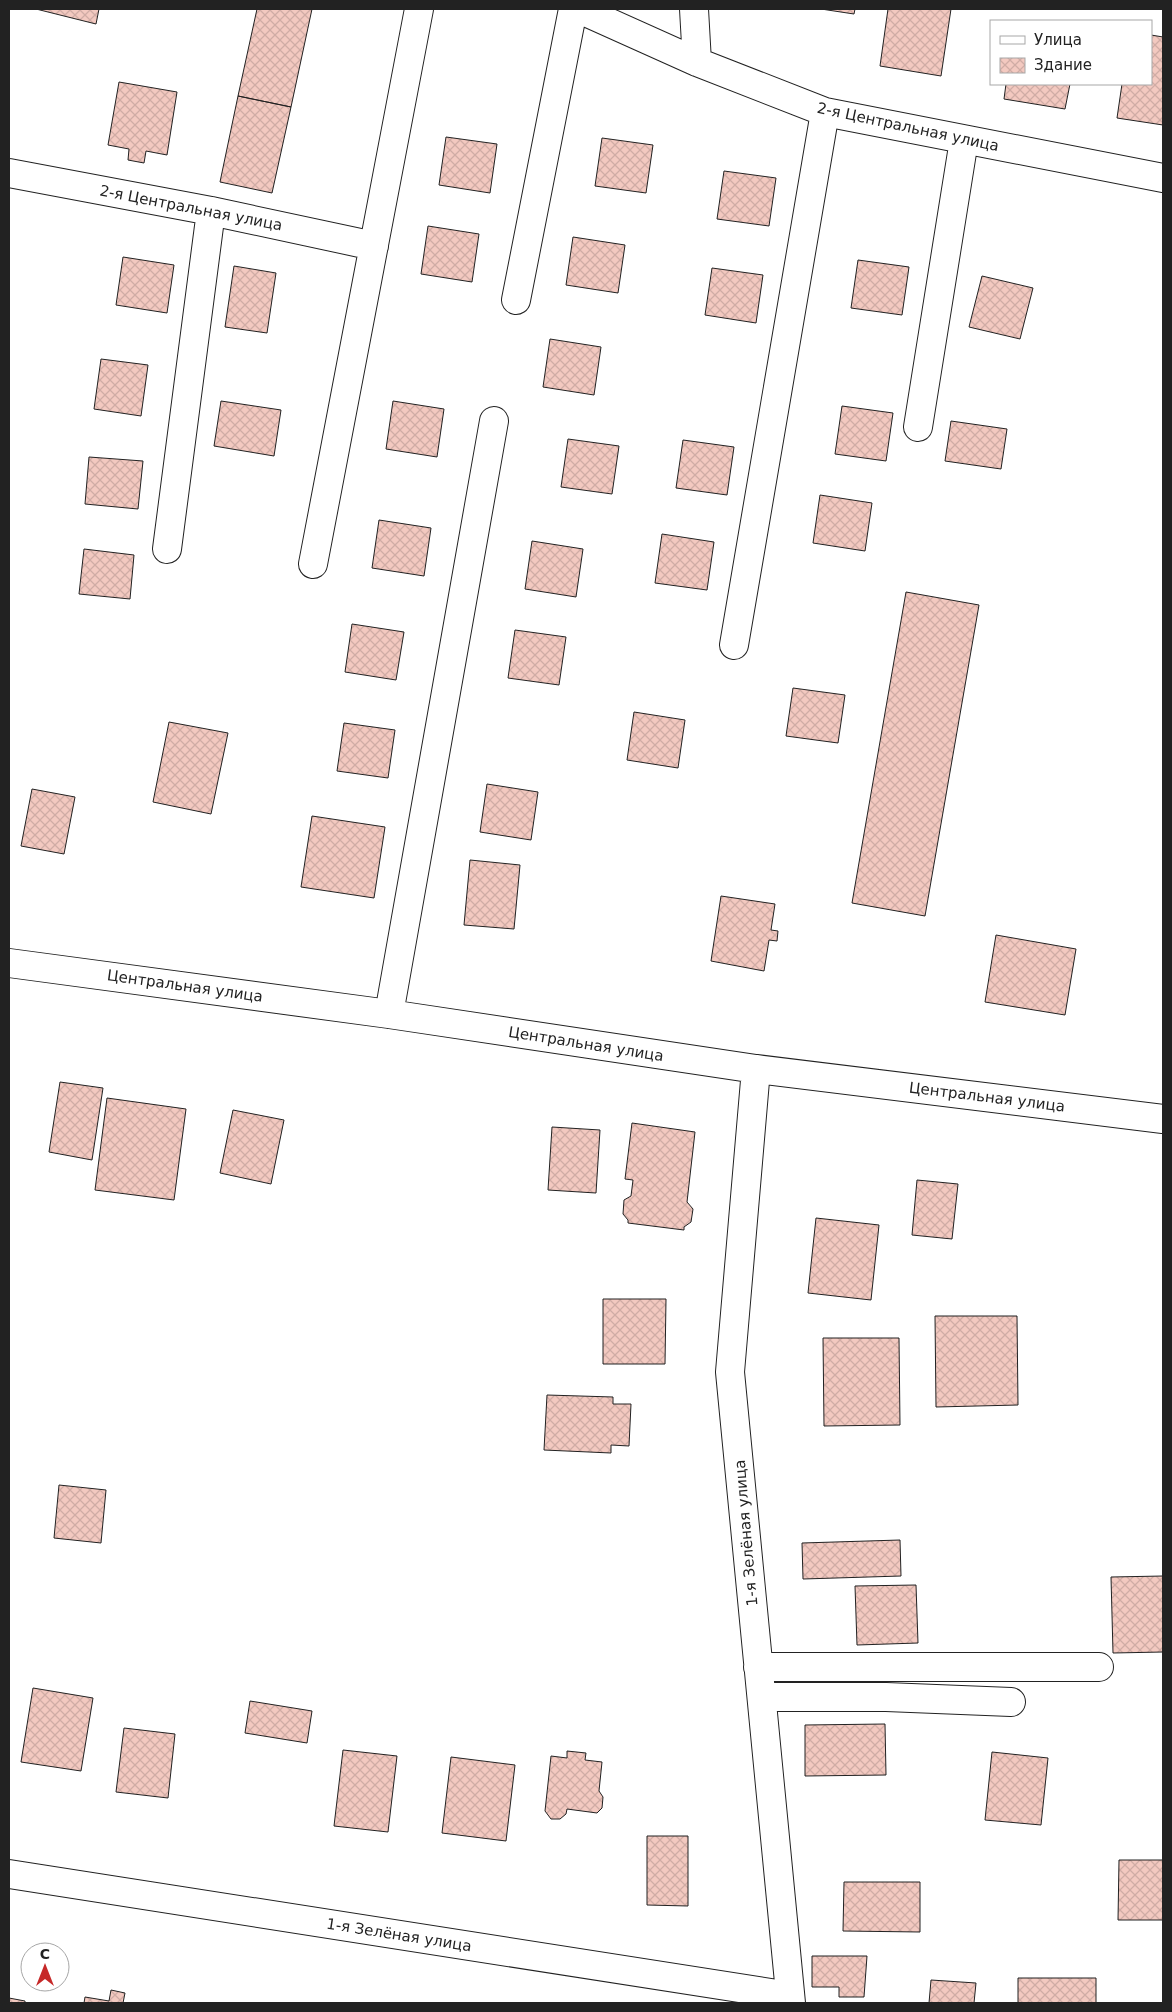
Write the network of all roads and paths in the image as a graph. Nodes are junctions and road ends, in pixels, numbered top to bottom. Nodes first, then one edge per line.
1 (419, 9) edge
2 (573, 9) edge
3 (579, 9) edge
4 (694, 9) edge
5 (697, 62) junction
6 (825, 112) junction
7 (964, 140) junction
8 (9, 173) edge
9 (1163, 178) edge
10 (211, 211) junction
11 (374, 246) junction
12 (516, 300) dead end
13 (494, 421) dead end
14 (918, 427) dead end
15 (167, 549) dead end
16 (313, 564) dead end
17 (734, 645) dead end
18 (9, 963) edge
19 (389, 1014) junction
20 (756, 1069) junction
21 (1163, 1119) edge
22 (758, 1667) junction
23 (1099, 1667) dead end
24 (762, 1697) junction
25 (1011, 1702) dead end
26 (9, 1874) edge
27 (790, 2000) edge

1 - 11 street
2 - 12 street
3 - 5 street, 2-я Центральная улица
4 - 5 street
5 - 6 street, 2-я Центральная улица
6 - 7 street, 2-я Центральная улица
6 - 17 street
7 - 9 street, 2-я Центральная улица
7 - 14 street
8 - 10 street, 2-я Центральная улица
10 - 11 street, 2-я Центральная улица
10 - 15 street
11 - 16 street
13 - 19 street
18 - 19 street, Центральная улица
19 - 20 street, Центральная улица
20 - 21 street, Центральная улица
20 - 22 street, 1-я Зелёная улица
22 - 23 street
22 - 24 street, 1-я Зелёная улица
24 - 25 street
24 - 27 street, 1-я Зелёная улица
26 - 27 street, 1-я Зелёная улица

